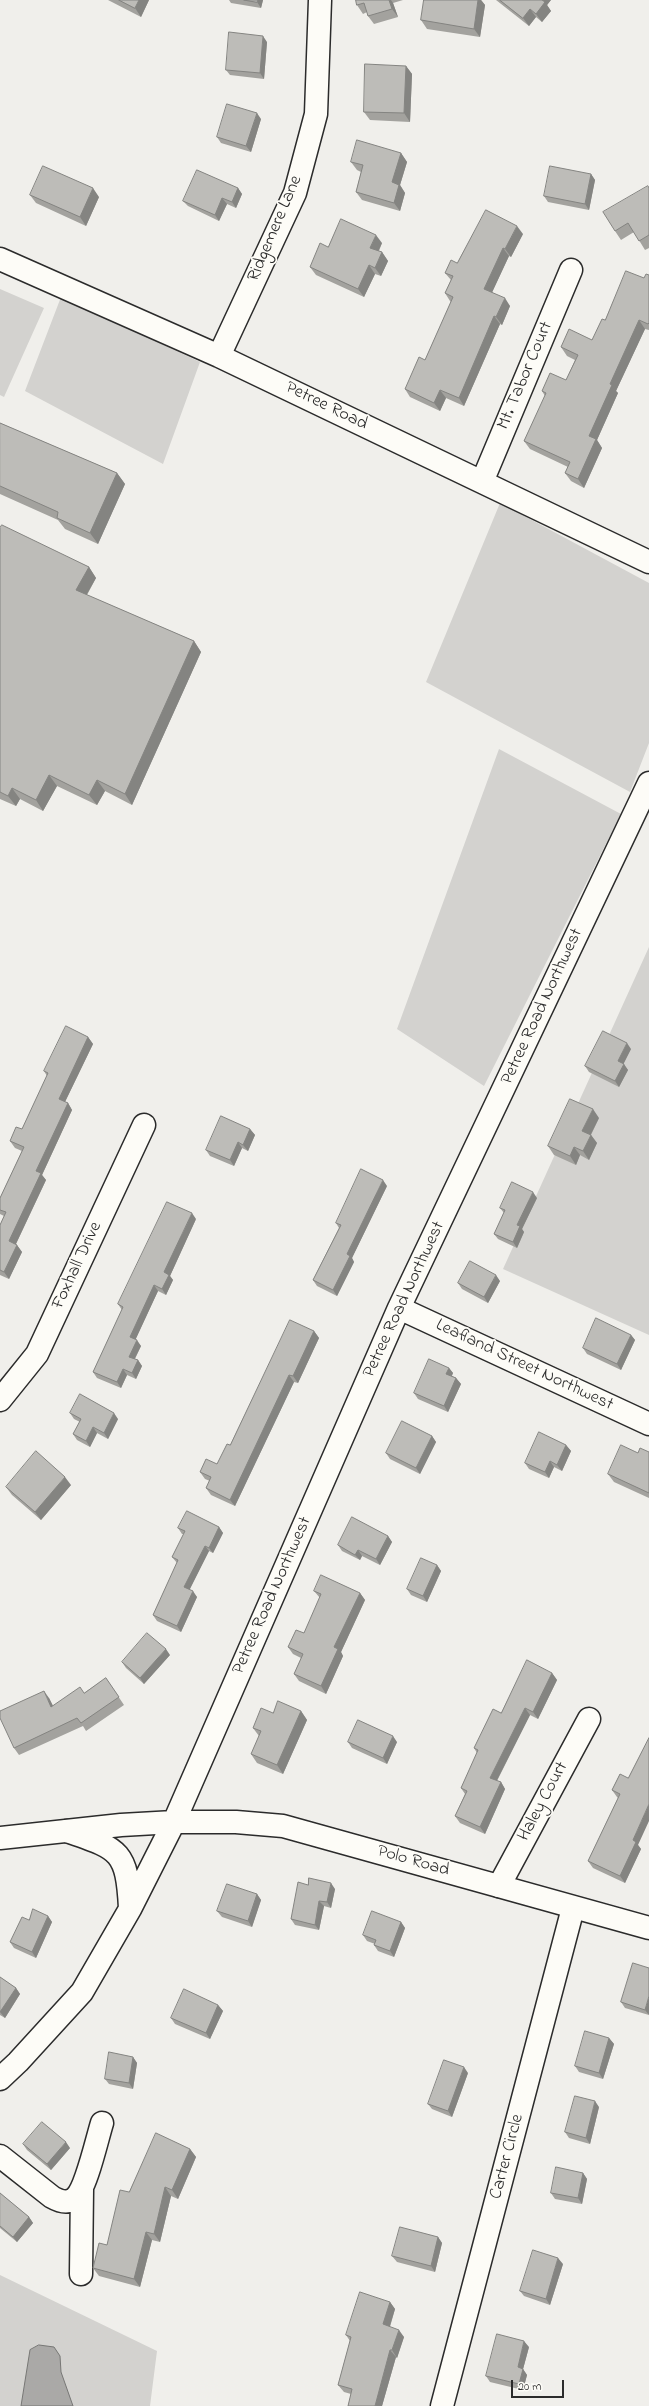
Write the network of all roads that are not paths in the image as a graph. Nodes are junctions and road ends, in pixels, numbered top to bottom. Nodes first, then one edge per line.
1 (320, 0) edge
2 (0, 259) edge
3 (571, 270) dead end
4 (219, 356) junction
5 (482, 482) junction
6 (646, 558) edge
7 (649, 783) edge
8 (144, 1126) dead end
9 (400, 1308) junction
10 (0, 1400) edge
11 (649, 1424) edge
12 (589, 1719) dead end
13 (174, 1822) junction
14 (67, 1830) junction
15 (0, 1838) edge
16 (499, 1886) junction
17 (573, 1908) junction
18 (130, 1909) junction
19 (649, 1928) edge
20 (0, 2079) edge
21 (102, 2123) dead end
22 (0, 2156) edge
23 (82, 2189) junction
24 (81, 2274) dead end
25 (442, 2406) edge

1 - 4 street, Ridgemere Lane
2 - 4 street, Petree Road
3 - 5 street, Mt. Tabor Court
4 - 5 street, Petree Road
5 - 6 street, Petree Road
7 - 9 street, Petree Road Northwest
8 - 10 street, Foxhall Drive
9 - 11 street, Leafland Street Northwest
9 - 13 street, Petree Road Northwest
12 - 16 street, Haley Court
13 - 14 street, Polo Road
13 - 16 street, Polo Road
13 - 18 street, Petree Road Northwest
14 - 15 street, Polo Road
14 - 18 street
16 - 17 street, Polo Road
17 - 19 street, Polo Road
17 - 25 street, Carter Circle
18 - 20 street, Petree Road Northwest
21 - 23 street
22 - 23 street
23 - 24 street

